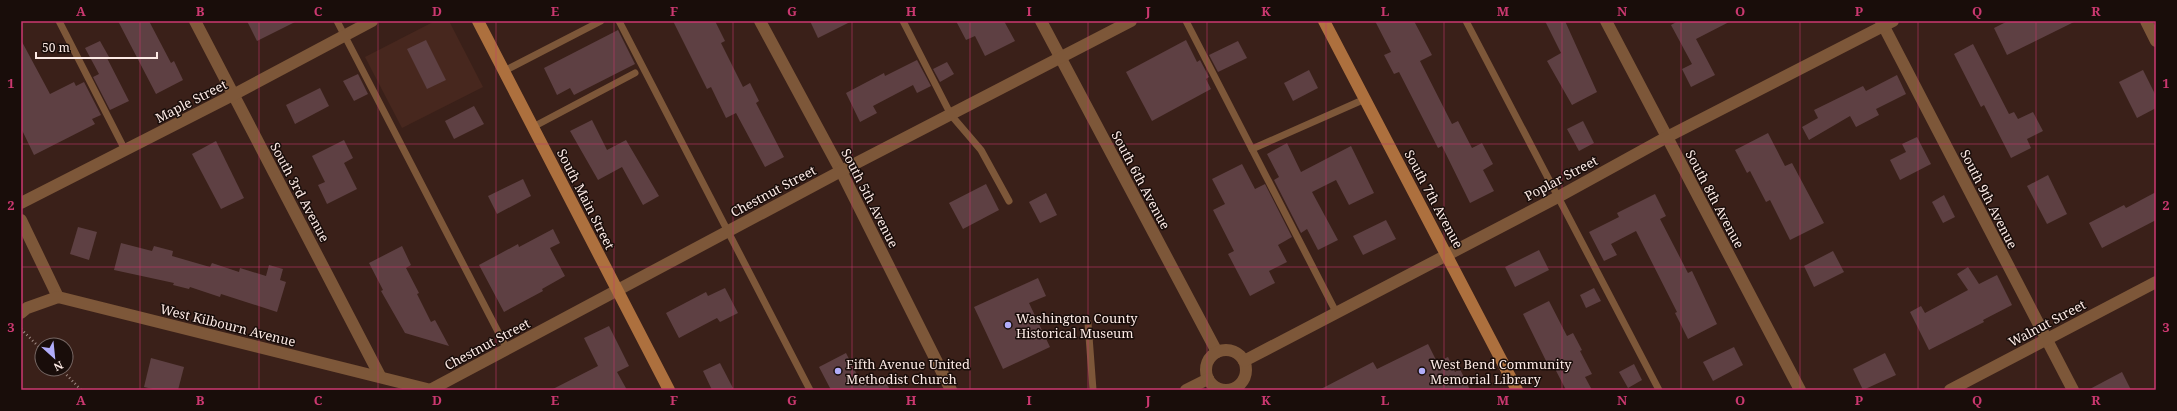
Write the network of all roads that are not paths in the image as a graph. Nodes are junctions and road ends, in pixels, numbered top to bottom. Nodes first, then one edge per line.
1 (60, 21) edge
2 (195, 21) edge
3 (337, 21) edge
4 (372, 21) edge
5 (478, 21) edge
6 (601, 21) edge
7 (619, 21) edge
8 (760, 21) edge
9 (903, 21) edge
10 (1041, 21) edge
11 (1131, 21) edge
12 (1186, 21) edge
13 (1324, 21) edge
14 (1466, 21) edge
15 (1606, 21) edge
16 (2146, 21) edge
17 (1886, 23) edge
18 (345, 35) junction
19 (2156, 41) edge
20 (1060, 58) junction
21 (504, 71) junction
22 (635, 73) dead end
23 (233, 95) junction
24 (1365, 99) junction
25 (951, 115) junction
26 (533, 127) junction
27 (1667, 137) junction
28 (1252, 149) junction
29 (125, 150) junction
30 (841, 171) junction
31 (1558, 197) junction
32 (1009, 201) dead end
33 (21, 203) edge
34 (21, 220) edge
35 (728, 232) junction
36 (1447, 253) junction
37 (2156, 282) edge
38 (618, 290) junction
39 (58, 297) junction
40 (1336, 312) junction
41 (21, 313) edge
42 (1088, 323) dead end
43 (2046, 339) junction
44 (507, 349) junction
45 (1217, 352) junction
46 (1244, 361) junction
47 (380, 376) junction
48 (1208, 379) junction
49 (1236, 389) edge
50 (431, 390) edge
51 (670, 390) edge
52 (810, 390) edge
53 (951, 390) edge
54 (1093, 390) edge
55 (1186, 390) edge
56 (1517, 390) edge
57 (1659, 390) edge
58 (1800, 390) edge
59 (1950, 390) edge
60 (2073, 390) edge

1 - 29 lane
2 - 23 street, South 3rd Avenue
3 - 18 lane
4 - 18 street, Maple Street
5 - 21 main road, South Main Street
6 - 21 lane
7 - 35 lane
8 - 30 street, South 5th Avenue
9 - 25 lane
10 - 20 street, South 6th Avenue
11 - 20 street, Chestnut Street
12 - 28 lane
13 - 24 main road, South 7th Avenue
14 - 31 lane
15 - 27 street, South 8th Avenue
16 - 19 street
17 - 27 street, Poplar Street
17 - 43 street, South 9th Avenue
18 - 23 street, Maple Street
18 - 44 lane
20 - 25 street, Chestnut Street
20 - 45 street, South 6th Avenue
21 - 26 main road, South Main Street
22 - 26 lane
23 - 29 street, Maple Street
23 - 47 street, South 3rd Avenue
24 - 28 lane
24 - 36 main road, South 7th Avenue
25 - 30 street, Chestnut Street
25 - 32 lane
26 - 38 main road, South Main Street
27 - 31 street, Poplar Street
27 - 58 street, South 8th Avenue
28 - 40 lane
29 - 33 street, Maple Street
30 - 35 street, Chestnut Street
30 - 53 street, South 5th Avenue
31 - 36 street, Poplar Street
31 - 57 lane
34 - 39 street
35 - 38 street, Chestnut Street
35 - 52 lane
36 - 40 street, Poplar Street
36 - 56 main road, South 7th Avenue
37 - 43 street, Walnut Street
38 - 44 street, Chestnut Street
38 - 51 main road, South Main Street
39 - 41 street
39 - 47 street, West Kilbourn Avenue
40 - 46 street, Poplar Street
42 - 54 lane
43 - 59 street, Walnut Street
43 - 60 street, South 9th Avenue
44 - 50 street, Chestnut Street
45 - 46 street
45 - 48 street
46 - 49 street
47 - 50 street, West Kilbourn Avenue
48 - 49 street
48 - 55 street

